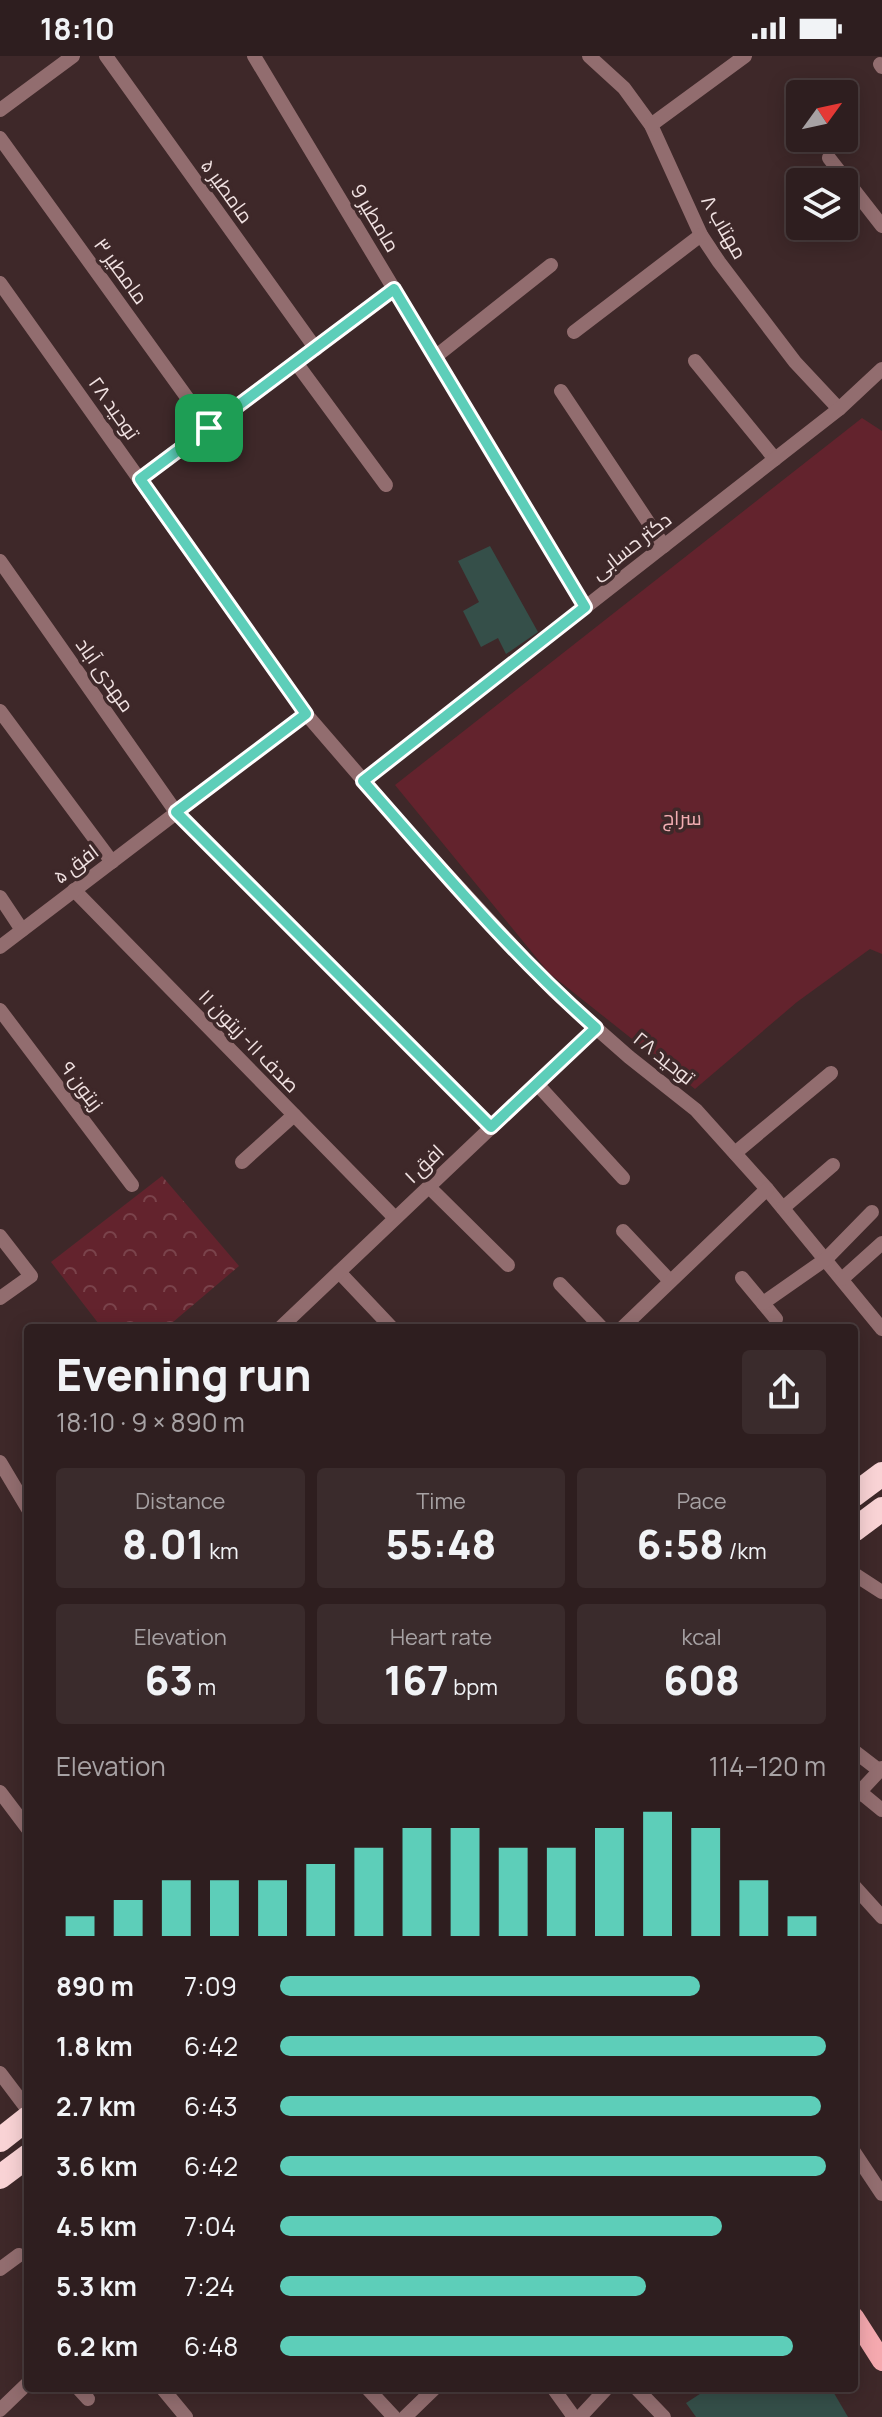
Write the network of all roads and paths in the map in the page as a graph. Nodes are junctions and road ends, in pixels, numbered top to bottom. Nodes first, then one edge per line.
1 (73, 56) edge
2 (106, 56) edge
3 (254, 56) edge
4 (745, 56) edge
5 (594, 58) edge
6 (0, 110) edge
7 (651, 125) junction
8 (0, 138) edge
9 (829, 158) dead end
10 (882, 226) edge
11 (701, 235) junction
12 (551, 265) dead end
13 (0, 283) edge
14 (394, 289) junction
15 (574, 332) dead end
16 (316, 349) junction
17 (435, 357) junction
18 (695, 361) dead end
19 (297, 364) junction
20 (882, 369) edge
21 (561, 391) dead end
22 (839, 409) junction
23 (209, 428) junction
24 (775, 459) junction
25 (140, 479) junction
26 (386, 485) dead end
27 (664, 546) junction
28 (0, 561) edge
29 (585, 607) junction
30 (0, 711) edge
31 (306, 714) junction
32 (363, 781) junction
33 (176, 812) junction
34 (112, 862) junction
35 (74, 890) junction
36 (0, 897) edge
37 (22, 930) junction
38 (0, 947) edge
39 (0, 1010) edge
40 (596, 1028) junction
41 (831, 1073) dead end
42 (537, 1084) junction
43 (294, 1115) junction
44 (491, 1127) junction
45 (735, 1153) junction
46 (242, 1162) dead end
47 (833, 1165) dead end
48 (623, 1178) dead end
49 (132, 1185) dead end
50 (429, 1187) junction
51 (767, 1189) junction
52 (783, 1208) junction
53 (872, 1212) dead end
54 (395, 1218) junction
55 (623, 1231) dead end
56 (0, 1236) edge
57 (882, 1243) edge
58 (826, 1259) junction
59 (508, 1265) dead end
60 (339, 1272) junction
61 (742, 1278) dead end
62 (842, 1279) junction
63 (670, 1281) junction
64 (560, 1284) dead end
65 (0, 1298) edge
66 (763, 1303) junction
67 (776, 1319) dead end
68 (284, 1324) edge
69 (388, 1324) edge
70 (598, 1324) edge
71 (626, 1324) edge
72 (882, 1329) edge
73 (0, 1462) edge
74 (882, 1474) edge
75 (858, 1492) edge
76 (24, 1502) edge
77 (882, 1509) edge
78 (858, 1527) edge
79 (858, 1577) edge
80 (882, 1592) edge
81 (858, 1754) edge
82 (881, 1770) edge
83 (0, 1792) edge
84 (858, 1794) edge
85 (858, 1796) edge
86 (882, 1810) edge
87 (24, 1824) edge
88 (858, 1890) edge
89 (882, 1917) edge
90 (0, 2073) edge
91 (24, 2105) edge
92 (24, 2121) edge
93 (0, 2140) edge
94 (858, 2158) edge
95 (24, 2159) edge
96 (0, 2177) edge
97 (882, 2194) edge
98 (19, 2255) dead end
99 (0, 2269) edge
100 (858, 2323) edge
101 (882, 2361) edge
102 (24, 2387) edge
103 (165, 2392) edge
104 (371, 2392) edge
105 (431, 2392) edge
106 (556, 2392) edge
107 (603, 2392) edge
108 (640, 2392) edge
109 (0, 2410) edge
110 (186, 2417) edge
111 (394, 2417) edge
112 (405, 2417) edge
113 (574, 2417) edge
114 (580, 2417) edge
115 (664, 2417) edge

1 - 6 street
2 - 16 street, مامطیر ۵
3 - 14 street, مامطیر 9
4 - 7 street
5 - 7 street, مهتاب ۸
7 - 11 street, مهتاب ۸
8 - 23 street, مامطیر ۳
9 - 10 street
11 - 15 street
11 - 22 street, مهتاب ۸
12 - 17 street
13 - 25 street, توحید ۲۸
14 - 16 street
14 - 17 street, مامطیر 9
16 - 19 street
17 - 29 street, مامطیر 9
18 - 24 street
19 - 23 street
19 - 26 street
20 - 22 street, دکتر حسابی
21 - 27 street
22 - 24 street, دکتر حسابی
23 - 25 street
24 - 27 street, دکتر حسابی
25 - 31 street, توحید ۲۸
27 - 29 street, دکتر حسابی
28 - 33 street, مهدی آباد
29 - 32 street, دکتر حسابی
30 - 34 street
31 - 32 street, توحید ۲۸
31 - 33 street
32 - 40 street, توحید ۲۸
33 - 34 street, افق ۵
33 - 44 street, مهدی آباد
34 - 35 street, افق ۵
35 - 37 street, افق ۵
35 - 43 street, صدف ۱۱- زیتون ۱۱
36 - 37 street
37 - 38 street, افق ۵
39 - 49 street, زیتون ۹
40 - 42 street, افق ۱
40 - 45 street, توحید ۲۸
41 - 45 street
42 - 44 street, افق ۱
42 - 48 street
43 - 46 street
43 - 54 street, صدف ۱۱- زیتون ۱۱
44 - 50 street, افق ۱
45 - 51 street, توحید ۲۸
47 - 52 street
50 - 54 street, افق ۱
50 - 59 street
51 - 52 street, توحید ۲۸
51 - 63 street
52 - 58 street, توحید ۲۸
53 - 58 street
54 - 60 street, افق ۱
55 - 63 street
56 - 65 street
57 - 62 street
58 - 62 street, توحید ۲۸
58 - 66 street
60 - 68 street, افق ۱
60 - 69 street
61 - 66 street
62 - 72 street, توحید ۲۸
63 - 71 street
64 - 70 street
66 - 67 street
73 - 76 street
74 - 75 highway
77 - 78 highway
79 - 80 street
81 - 82 street
82 - 84 street
83 - 87 street
85 - 86 street
88 - 89 street
90 - 91 street
92 - 93 highway
94 - 97 street
95 - 96 highway
98 - 99 street
100 - 101 main road
102 - 109 street
103 - 110 street
104 - 111 street
105 - 112 street
106 - 113 street
107 - 114 street
108 - 115 street

